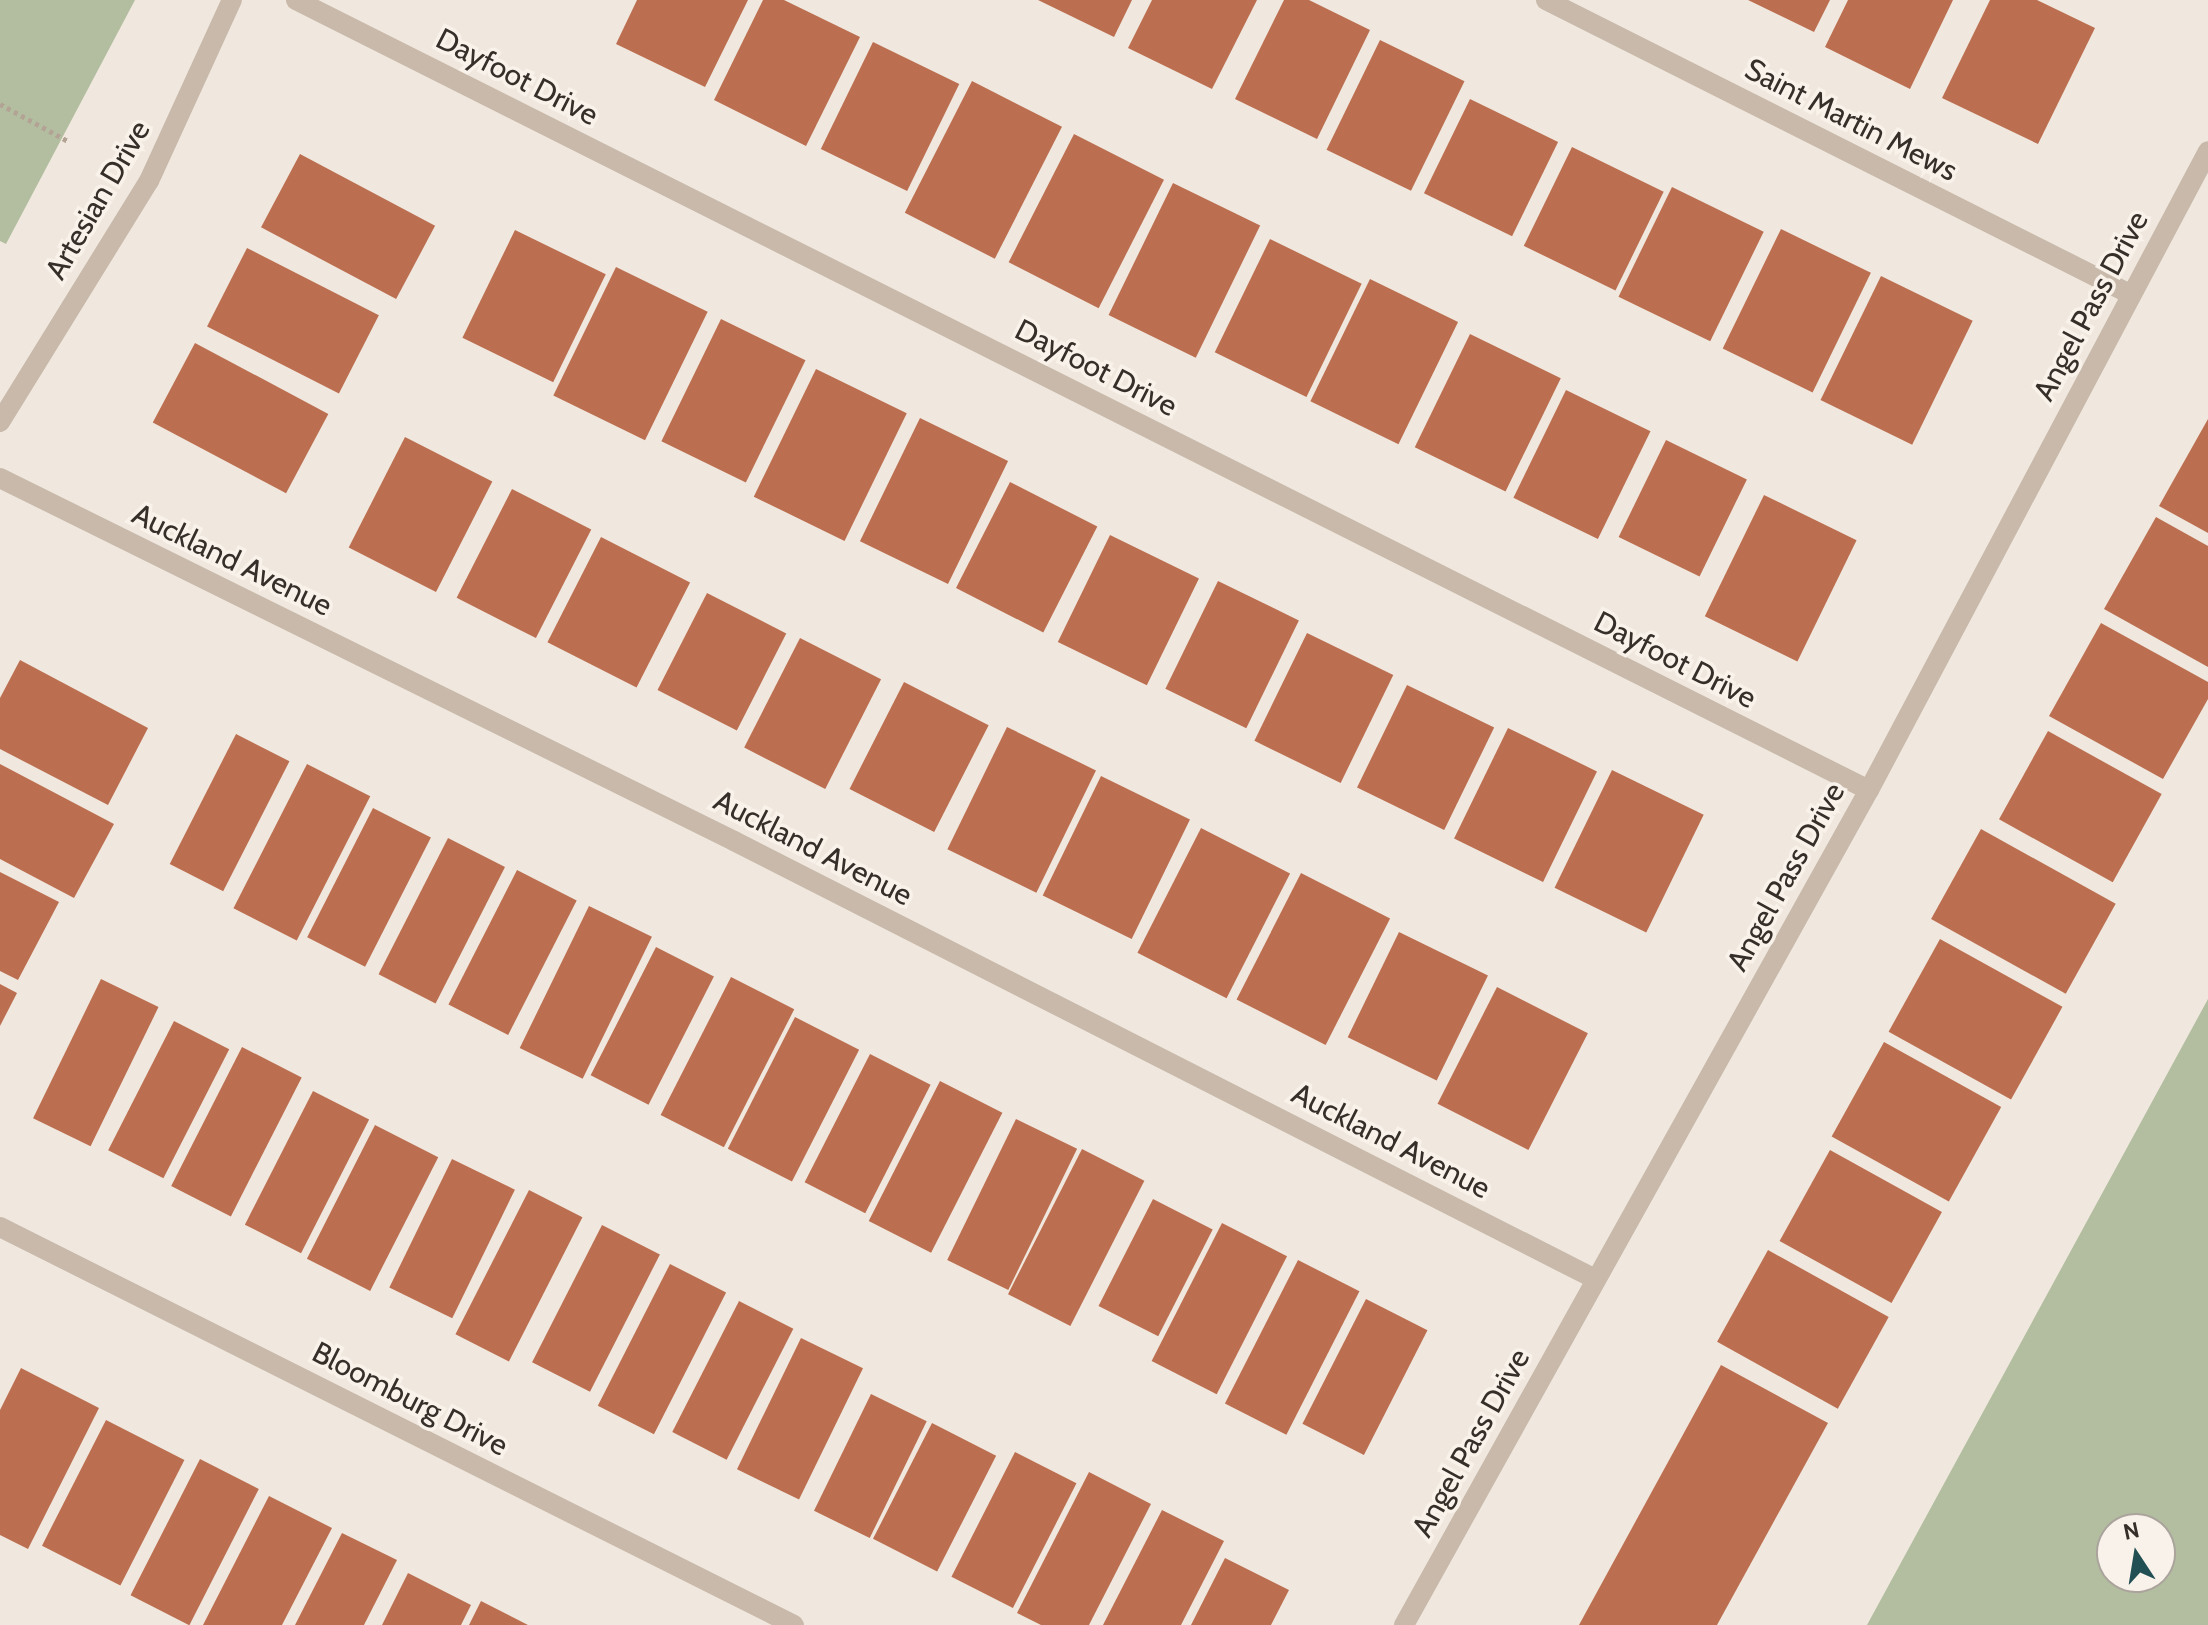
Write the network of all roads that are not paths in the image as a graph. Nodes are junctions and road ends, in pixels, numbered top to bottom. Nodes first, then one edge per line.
1 (232, 0) edge
2 (296, 0) edge
3 (1546, 0) edge
4 (2208, 151) edge
5 (2130, 294) junction
6 (0, 422) edge
7 (0, 478) edge
8 (1869, 790) junction
9 (0, 1227) edge
10 (1595, 1279) junction
11 (794, 1625) edge
12 (1404, 1625) edge

1 - 6 street, Artesian Drive
2 - 8 street, Dayfoot Drive
3 - 5 street, Saint Martin Mews
4 - 5 street, Angel Pass Drive
5 - 8 street, Angel Pass Drive
7 - 10 street, Auckland Avenue
8 - 10 street, Angel Pass Drive
9 - 11 street, Bloomburg Drive
10 - 12 street, Angel Pass Drive

